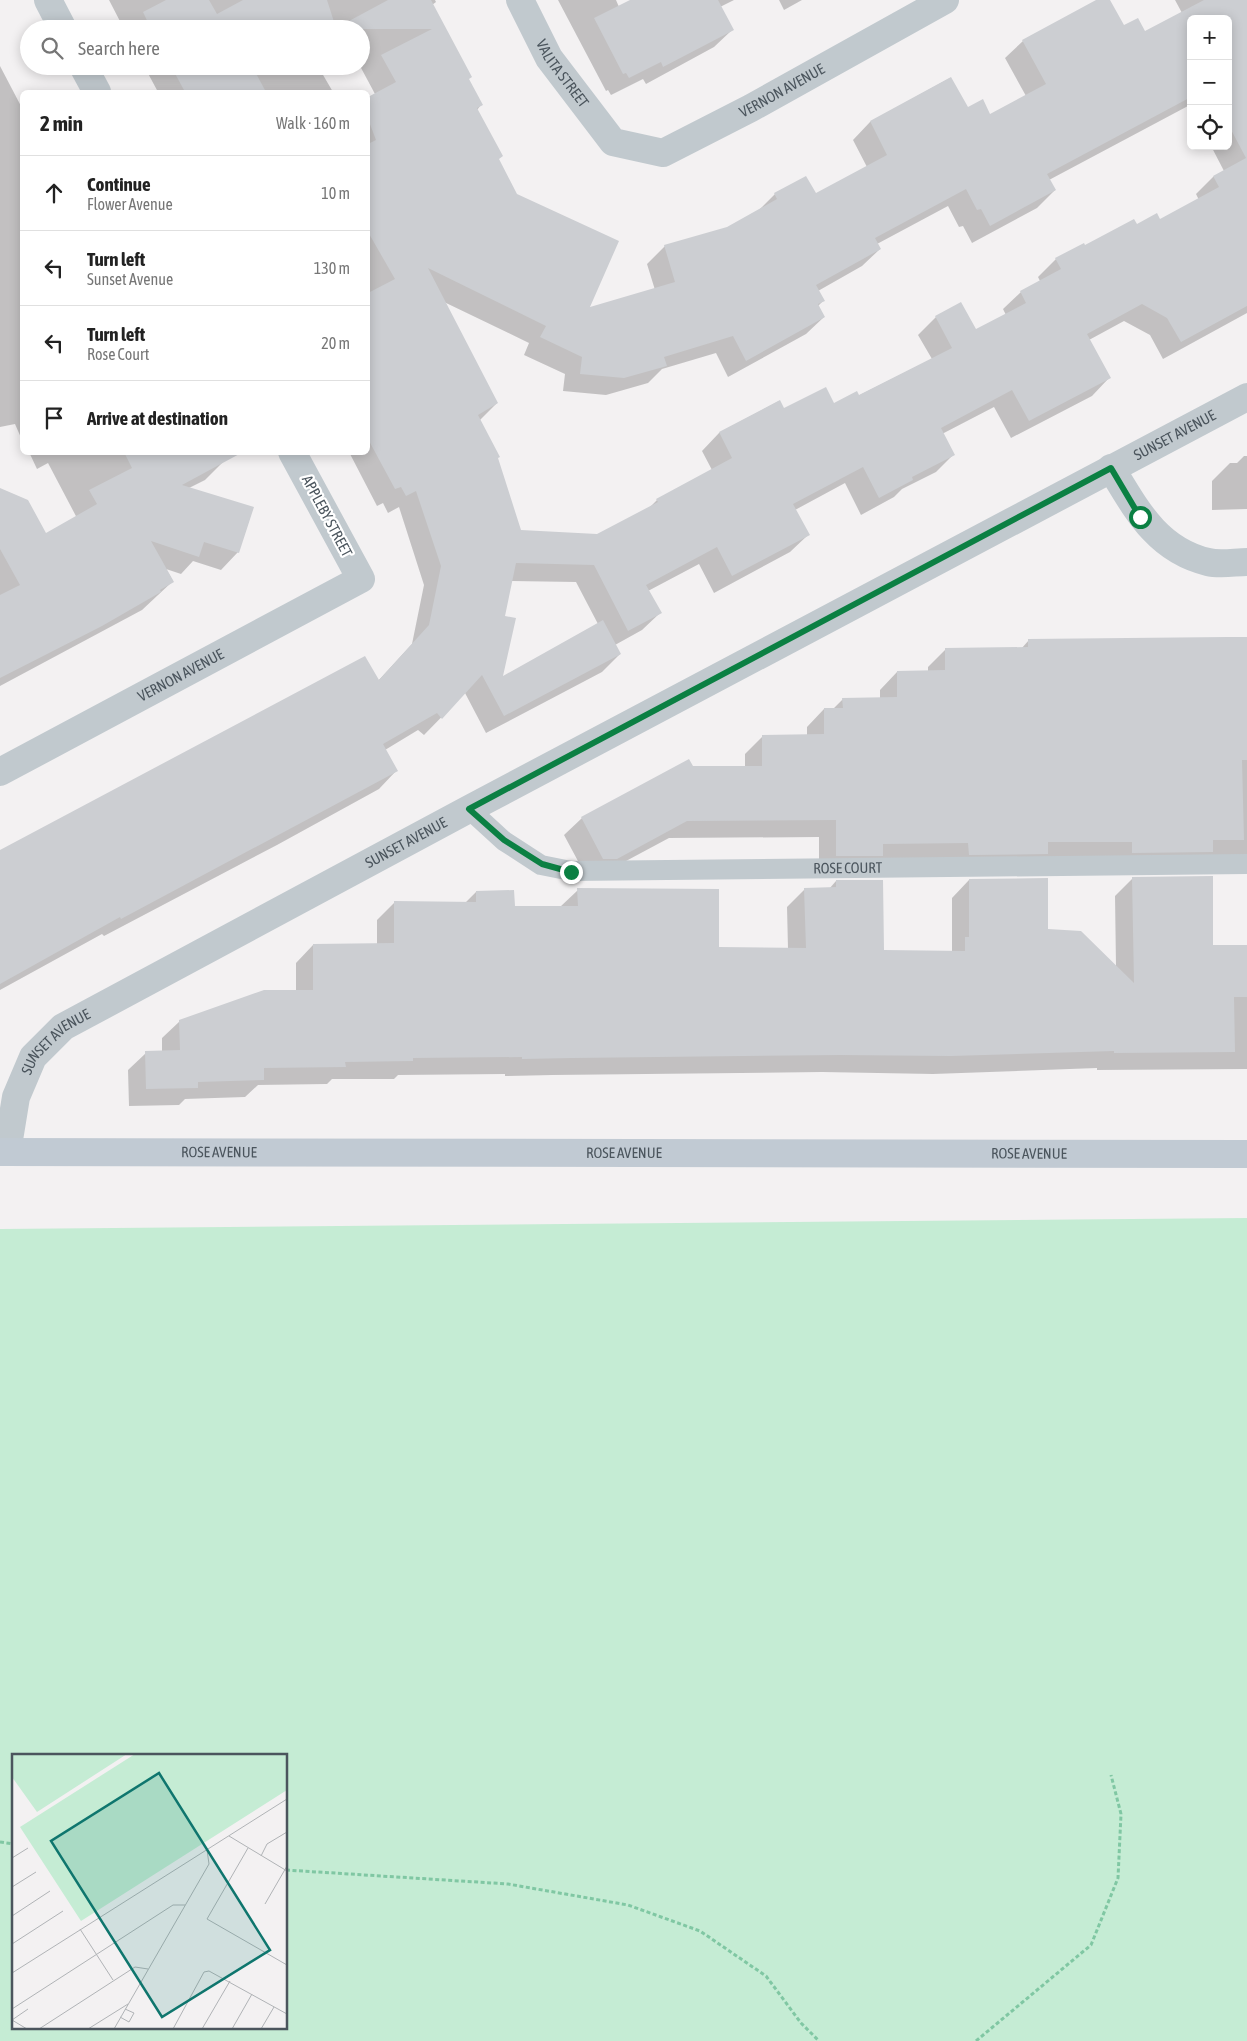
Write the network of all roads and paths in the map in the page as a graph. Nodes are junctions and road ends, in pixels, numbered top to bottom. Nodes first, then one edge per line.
1 (48, 0) edge
2 (520, 0) edge
3 (945, 0) edge
4 (58, 20) edge
5 (88, 75) edge
6 (96, 90) edge
7 (612, 142) joint
8 (1247, 397) edge
9 (294, 455) edge
10 (1111, 468) junction
11 (1247, 562) edge
12 (361, 579) joint
13 (0, 772) edge
14 (469, 809) junction
15 (1247, 864) edge
16 (3, 1152) edge
17 (1247, 1154) edge
18 (1111, 1775) dead end
19 (288, 1870) edge
20 (819, 2041) edge
21 (976, 2041) edge

1 - 4 street
2 - 7 street, VALITA STREET
3 - 7 street, VERNON AVENUE
5 - 6 street
8 - 10 street, SUNSET AVENUE
9 - 12 street, APPLEBY STREET
10 - 11 street
10 - 14 street, SUNSET AVENUE
12 - 13 street, VERNON AVENUE
14 - 15 lane, ROSE COURT
14 - 16 street, SUNSET AVENUE
16 - 17 street, ROSE AVENUE
18 - 21 path
19 - 20 path

